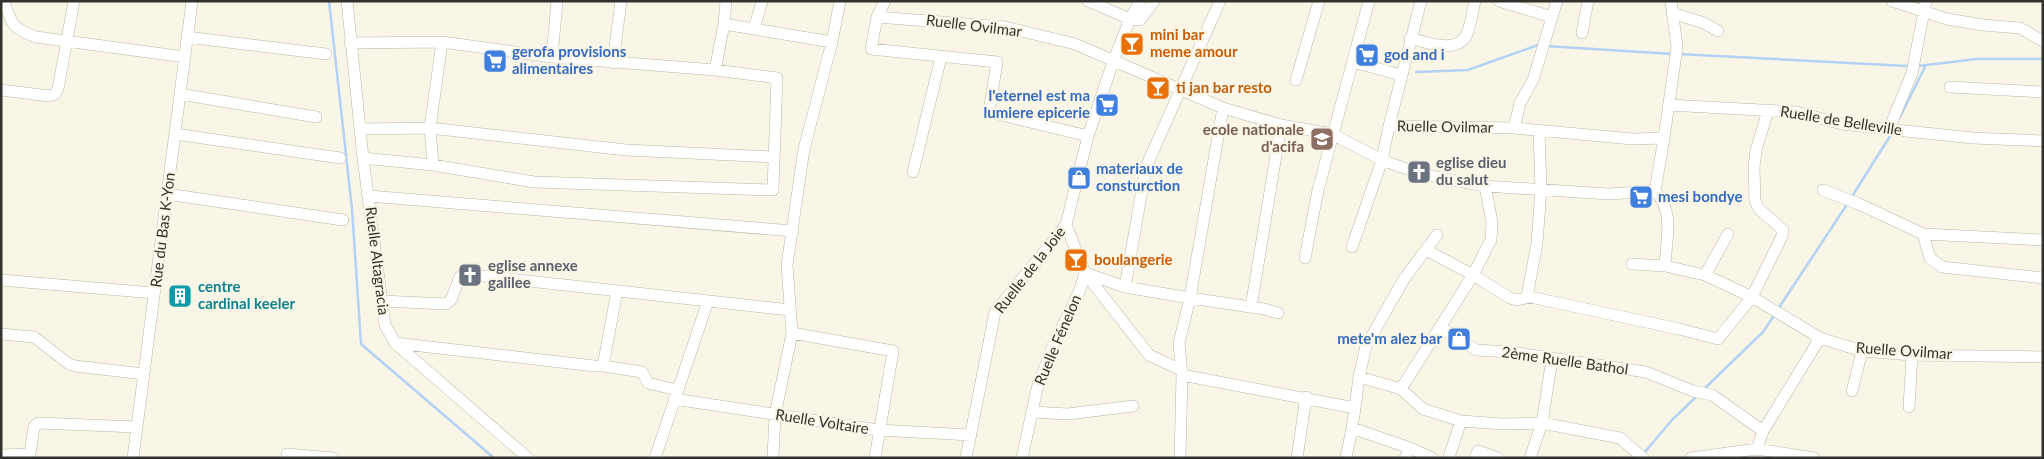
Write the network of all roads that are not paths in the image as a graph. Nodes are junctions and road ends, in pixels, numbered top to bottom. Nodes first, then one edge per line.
1 (4, 1) edge
2 (74, 1) edge
3 (192, 1) edge
4 (347, 1) edge
5 (557, 1) edge
6 (621, 1) edge
7 (726, 1) edge
8 (762, 1) edge
9 (840, 1) edge
10 (885, 1) edge
11 (1088, 1) edge
12 (1140, 1) edge
13 (1154, 1) edge
14 (1220, 1) edge
15 (1319, 1) edge
16 (1369, 1) edge
17 (1421, 1) edge
18 (1475, 1) edge
19 (1499, 1) edge
20 (1557, 1) edge
21 (1588, 1) edge
22 (1892, 1) edge
23 (1672, 7) edge
24 (1925, 7) edge
25 (877, 17) junction
26 (1552, 18) junction
27 (1130, 19) junction
28 (724, 24) junction
29 (754, 29) junction
30 (1718, 31) dead end
31 (1582, 33) dead end
32 (187, 37) junction
33 (1410, 38) junction
34 (2043, 41) edge
35 (66, 42) junction
36 (442, 42) junction
37 (832, 42) junction
38 (350, 43) junction
39 (326, 54) dead end
40 (185, 57) junction
41 (552, 57) junction
42 (941, 57) junction
43 (1113, 62) junction
44 (1352, 62) junction
45 (614, 63) junction
46 (715, 70) junction
47 (1401, 75) junction
48 (1296, 80) dead end
49 (1950, 87) dead end
50 (1180, 89) junction
51 (1, 90) edge
52 (2043, 92) edge
53 (180, 94) junction
54 (1669, 105) junction
55 (1223, 108) junction
56 (1768, 111) junction
57 (316, 117) dead end
58 (1281, 125) junction
59 (1389, 126) junction
60 (430, 128) junction
61 (1514, 128) junction
62 (361, 129) junction
63 (1892, 130) junction
64 (1539, 131) junction
65 (175, 134) junction
66 (1332, 134) junction
67 (1088, 136) junction
68 (1664, 138) junction
69 (2043, 142) edge
70 (774, 157) junction
71 (340, 158) dead end
72 (363, 158) junction
73 (1382, 160) junction
74 (432, 165) junction
75 (912, 172) dead end
76 (1485, 186) junction
77 (1541, 189) junction
78 (1823, 190) dead end
79 (1655, 191) junction
80 (167, 194) junction
81 (369, 196) junction
82 (343, 220) dead end
83 (1066, 225) junction
84 (793, 231) junction
85 (1728, 234) dead end
86 (1923, 234) junction
87 (1437, 235) dead end
88 (2043, 240) edge
89 (1352, 247) dead end
90 (1426, 250) junction
91 (1305, 258) dead end
92 (1632, 264) dead end
93 (1665, 266) junction
94 (1085, 272) junction
95 (1473, 275) junction
96 (1705, 275) junction
97 (2043, 278) edge
98 (1, 280) edge
99 (1125, 287) junction
100 (617, 291) junction
101 (154, 293) junction
102 (1752, 297) junction
103 (1190, 298) junction
104 (1527, 298) junction
105 (382, 301) junction
106 (708, 301) junction
107 (1251, 307) junction
108 (790, 310) junction
109 (1278, 313) dead end
110 (1440, 327) junction
111 (792, 333) junction
112 (1, 334) edge
113 (1820, 338) junction
114 (396, 343) junction
115 (1862, 351) junction
116 (1912, 355) junction
117 (2043, 357) edge
118 (1552, 359) junction
119 (603, 366) junction
120 (1182, 372) junction
121 (144, 374) junction
122 (1359, 377) junction
123 (1401, 388) junction
124 (1852, 391) dead end
125 (676, 395) junction
126 (1306, 397) junction
127 (1133, 406) dead end
128 (1909, 407) dead end
129 (1355, 408) junction
130 (1032, 412) junction
131 (775, 414) junction
132 (1461, 421) junction
133 (1542, 423) junction
134 (137, 427) junction
135 (1352, 428) junction
136 (878, 430) junction
137 (1763, 431) junction
138 (971, 435) junction
139 (1757, 449) junction
140 (1408, 453) edge
141 (287, 454) dead end
142 (1, 455) edge
143 (1449, 457) edge
144 (134, 458) edge
145 (333, 458) edge
146 (528, 458) edge
147 (655, 458) edge
148 (773, 458) edge
149 (875, 458) edge
150 (966, 458) edge
151 (1022, 458) edge
152 (1180, 458) edge
153 (1297, 458) edge
154 (1346, 458) edge
155 (1432, 458) edge
156 (1475, 458) edge
157 (1498, 458) edge
158 (1530, 458) edge
159 (1643, 458) edge
160 (1691, 458) edge
161 (1814, 458) edge

1 - 35 street
2 - 35 street
3 - 32 street, Rue du Bas K-Yon
4 - 38 street, Ruelle Altagracia
5 - 41 street
6 - 45 street
7 - 28 street
8 - 29 street
9 - 37 street
10 - 25 street
11 - 27 street
12 - 27 street, Ruelle de la Joie
13 - 27 street
14 - 50 street
15 - 48 street
16 - 44 street
17 - 33 street
18 - 33 street
19 - 26 street
20 - 26 street
21 - 31 street
22 - 24 street
23 - 30 street
23 - 54 street
24 - 34 street
24 - 63 street
25 - 42 street
25 - 43 street, Ruelle Ovilmar
26 - 61 street
27 - 43 street, Ruelle de la Joie
28 - 29 street
28 - 46 street
29 - 37 street
32 - 39 street
32 - 40 street, Rue du Bas K-Yon
33 - 47 street
35 - 40 street
35 - 51 street
36 - 38 street
36 - 41 street
36 - 60 street
37 - 84 street
38 - 62 street, Ruelle Altagracia
40 - 53 street, Rue du Bas K-Yon
41 - 45 street
42 - 67 street
42 - 75 street
43 - 50 street, Ruelle Ovilmar
43 - 67 street, Ruelle de la Joie
44 - 47 street
44 - 66 street
45 - 46 street
46 - 70 street
47 - 59 street
49 - 52 street
50 - 55 street, Ruelle Ovilmar
50 - 99 street
53 - 57 street
53 - 65 street, Rue du Bas K-Yon
54 - 56 street, Ruelle de Belleville
54 - 68 street
55 - 58 street, Ruelle Ovilmar
55 - 103 street
56 - 63 street, Ruelle de Belleville
56 - 102 street
58 - 66 street, Ruelle Ovilmar
58 - 107 street
59 - 61 street, Ruelle Ovilmar
59 - 73 street, Ruelle Ovilmar
60 - 62 street
60 - 70 street
60 - 74 street
61 - 64 street, Ruelle Ovilmar
62 - 72 street, Ruelle Altagracia
63 - 69 street, Ruelle de Belleville
64 - 68 street, Ruelle Ovilmar
64 - 77 street
65 - 71 street
65 - 80 street, Rue du Bas K-Yon
66 - 73 street, Ruelle Ovilmar
66 - 91 street
67 - 83 street, Ruelle de la Joie
68 - 79 street
70 - 74 street
72 - 74 street
72 - 81 street, Ruelle Altagracia
73 - 76 street
73 - 89 street
76 - 77 street
76 - 95 street
77 - 79 street
77 - 104 street
78 - 86 street
79 - 93 street
80 - 82 street
80 - 101 street, Rue du Bas K-Yon
81 - 84 street
81 - 105 street, Ruelle Altagracia
83 - 94 street
83 - 138 street, Ruelle de la Joie
84 - 108 street
85 - 96 street
86 - 88 street
86 - 97 street
87 - 90 street
90 - 95 street
90 - 122 street
92 - 93 street, Ruelle Ovilmar
93 - 96 street, Ruelle Ovilmar
94 - 99 street
94 - 120 street
94 - 130 street, Ruelle Fénelon
95 - 104 street
95 - 110 street
96 - 102 street, Ruelle Ovilmar
98 - 101 street
99 - 103 street
100 - 105 street
100 - 106 street
100 - 119 street
101 - 121 street, Rue du Bas K-Yon
102 - 104 street
102 - 113 street, Ruelle Ovilmar
103 - 107 street
103 - 120 street
105 - 114 street, Ruelle Altagracia
106 - 108 street
106 - 125 street
107 - 109 street
108 - 111 street
110 - 118 street, 2ème Ruelle Bathol
110 - 123 street
111 - 131 street
111 - 136 street
112 - 121 street
113 - 115 street, Ruelle Ovilmar
113 - 137 street
114 - 119 street
114 - 146 street, Ruelle Altagracia
115 - 116 street, Ruelle Ovilmar
115 - 124 street
116 - 117 street, Ruelle Ovilmar
116 - 128 street
118 - 133 street
118 - 137 street, 2ème Ruelle Bathol
119 - 125 street, Ruelle Voltaire
120 - 126 street
120 - 152 street
121 - 134 street, Rue du Bas K-Yon
122 - 123 street
122 - 129 street
123 - 132 street
125 - 131 street, Ruelle Voltaire
125 - 147 street
126 - 129 street
126 - 153 street
127 - 130 street
129 - 135 street
130 - 151 street, Ruelle Fénelon
131 - 136 street, Ruelle Voltaire
131 - 148 street
132 - 133 street
132 - 143 street
133 - 158 street
133 - 159 street
134 - 142 street
134 - 144 street, Rue du Bas K-Yon
135 - 140 street
135 - 154 street
136 - 138 street, Ruelle Voltaire
136 - 149 street
137 - 139 street
138 - 150 street, Ruelle de la Joie
139 - 160 street
139 - 161 street
140 - 155 street
141 - 145 street
156 - 157 street

